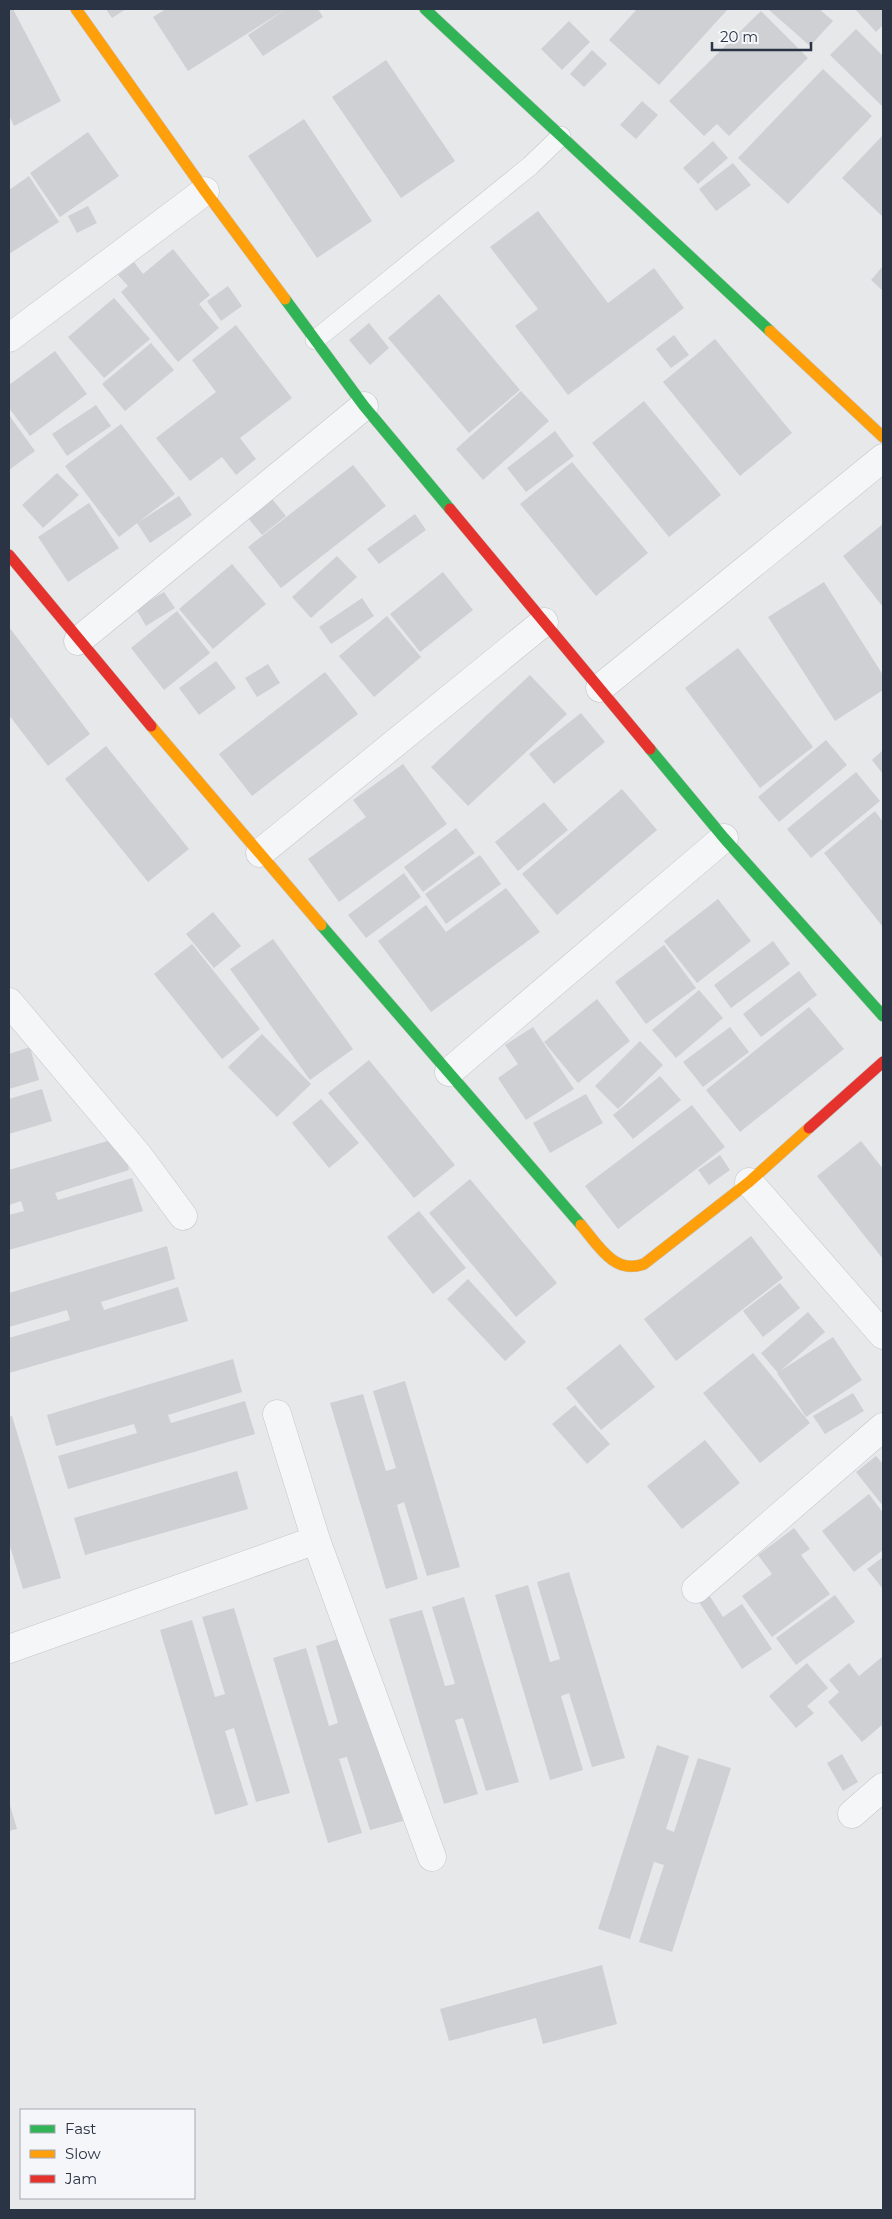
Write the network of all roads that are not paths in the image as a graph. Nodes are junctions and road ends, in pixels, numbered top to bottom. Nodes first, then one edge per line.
1 (76, 9) edge
2 (425, 9) edge
3 (561, 136) junction
4 (205, 191) junction
5 (9, 338) edge
6 (315, 340) junction
7 (364, 406) junction
8 (883, 437) edge
9 (883, 458) edge
10 (9, 555) edge
11 (544, 622) junction
12 (78, 641) junction
13 (600, 688) junction
14 (724, 838) junction
15 (260, 853) junction
16 (9, 1002) edge
17 (883, 1016) edge
18 (883, 1062) edge
19 (449, 1072) junction
20 (750, 1182) junction
21 (183, 1216) dead end
22 (883, 1335) edge
23 (277, 1414) dead end
24 (883, 1427) edge
25 (316, 1540) junction
26 (696, 1589) dead end
27 (11, 1641) edge
28 (883, 1787) edge
29 (852, 1814) dead end
30 (432, 1857) dead end

1 - 4 street
2 - 3 street
3 - 6 lane
3 - 8 street
4 - 5 street
4 - 6 street
6 - 7 street
7 - 11 street
7 - 12 street
9 - 13 street
10 - 12 street
11 - 13 street
11 - 15 street
12 - 15 street
13 - 14 street
14 - 17 street
14 - 19 street
15 - 19 street
16 - 21 street
18 - 20 street
19 - 20 street
20 - 22 street
23 - 25 street
24 - 26 street
25 - 27 street
25 - 30 street
28 - 29 street

